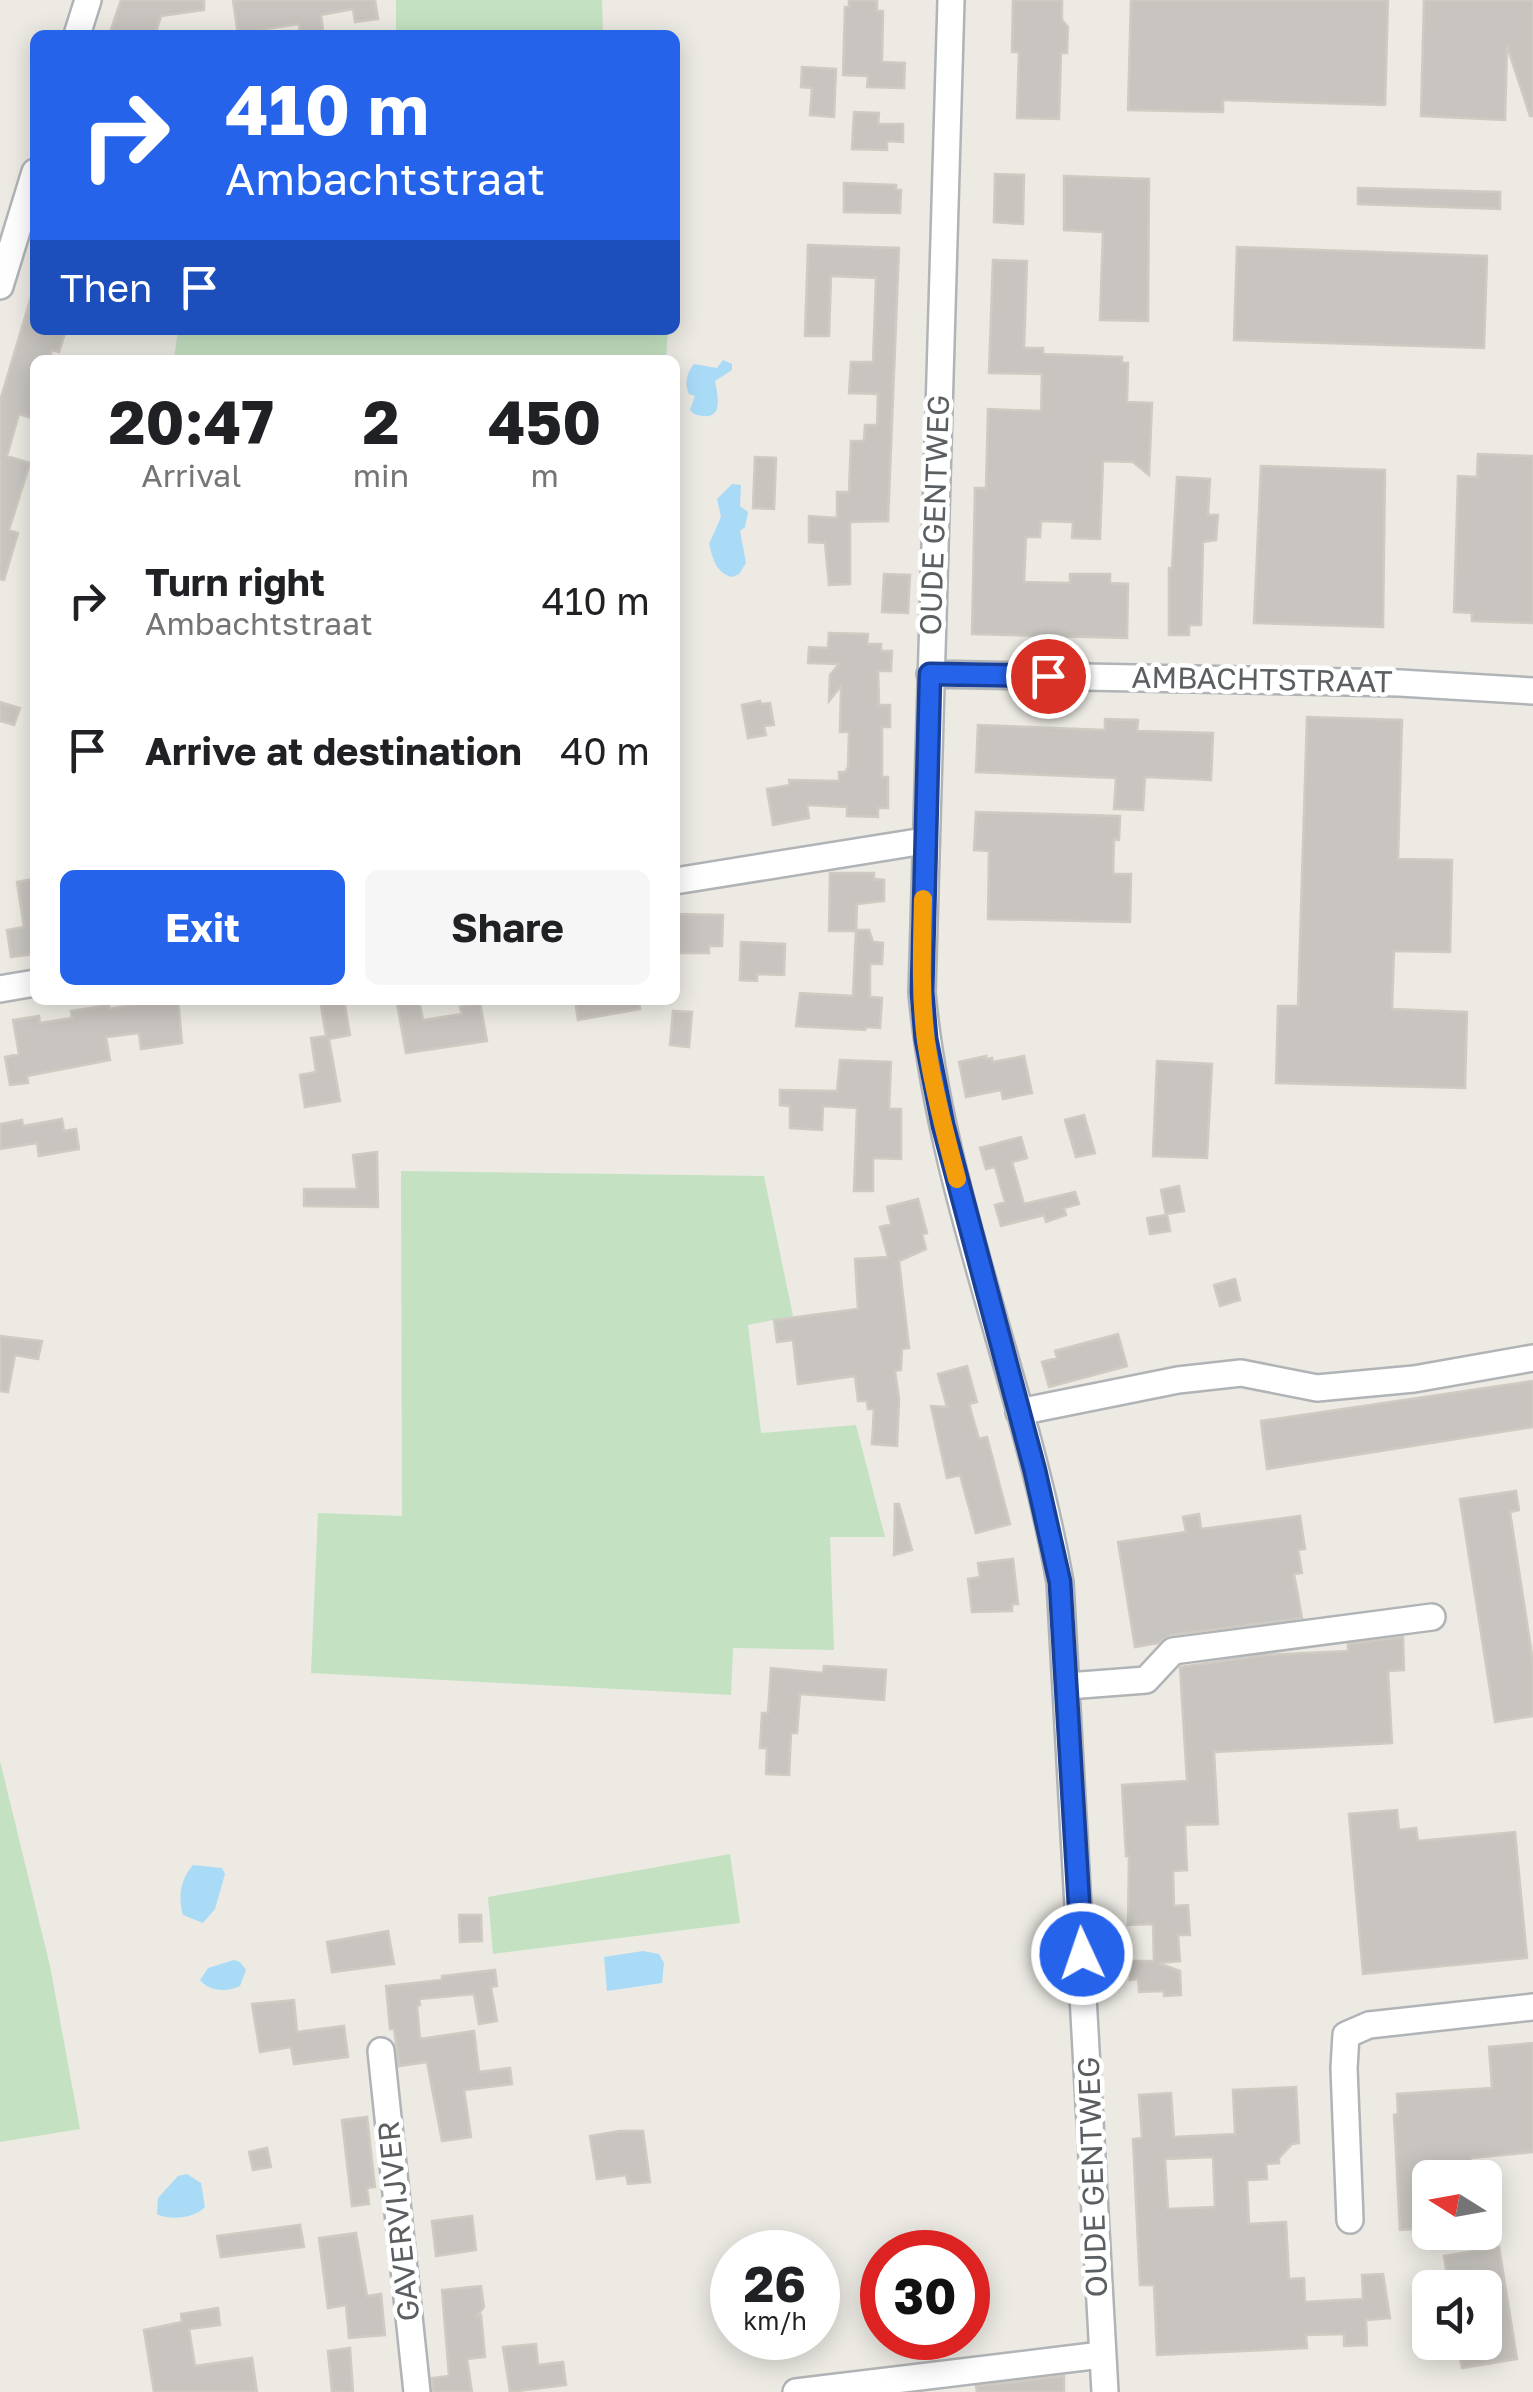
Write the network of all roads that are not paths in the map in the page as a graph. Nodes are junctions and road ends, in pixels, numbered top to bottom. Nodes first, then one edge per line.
1 (88, 0) edge
2 (951, 0) edge
3 (79, 30) edge
4 (30, 188) edge
5 (0, 286) edge
6 (930, 674) junction
7 (1533, 691) edge
8 (924, 842) junction
9 (680, 880) edge
10 (30, 985) edge
11 (0, 989) edge
12 (1533, 1358) edge
13 (1019, 1412) junction
14 (1432, 1617) dead end
15 (1068, 1686) junction
16 (1533, 2007) edge
17 (381, 2051) dead end
18 (1350, 2220) dead end
19 (1101, 2355) junction
20 (418, 2392) edge
21 (796, 2392) edge
22 (1105, 2392) edge

1 - 3 street
2 - 6 street, OUDE GENTWEG
4 - 5 street
6 - 7 street, AMBACHTSTRAAT
6 - 8 street, OUDE GENTWEG
8 - 9 street
8 - 13 street, OUDE GENTWEG
10 - 11 street
12 - 13 street
13 - 15 street, OUDE GENTWEG
14 - 15 street
15 - 19 street, OUDE GENTWEG
16 - 18 street
17 - 20 street, GAVERVIJVER
19 - 21 street
19 - 22 street, OUDE GENTWEG

